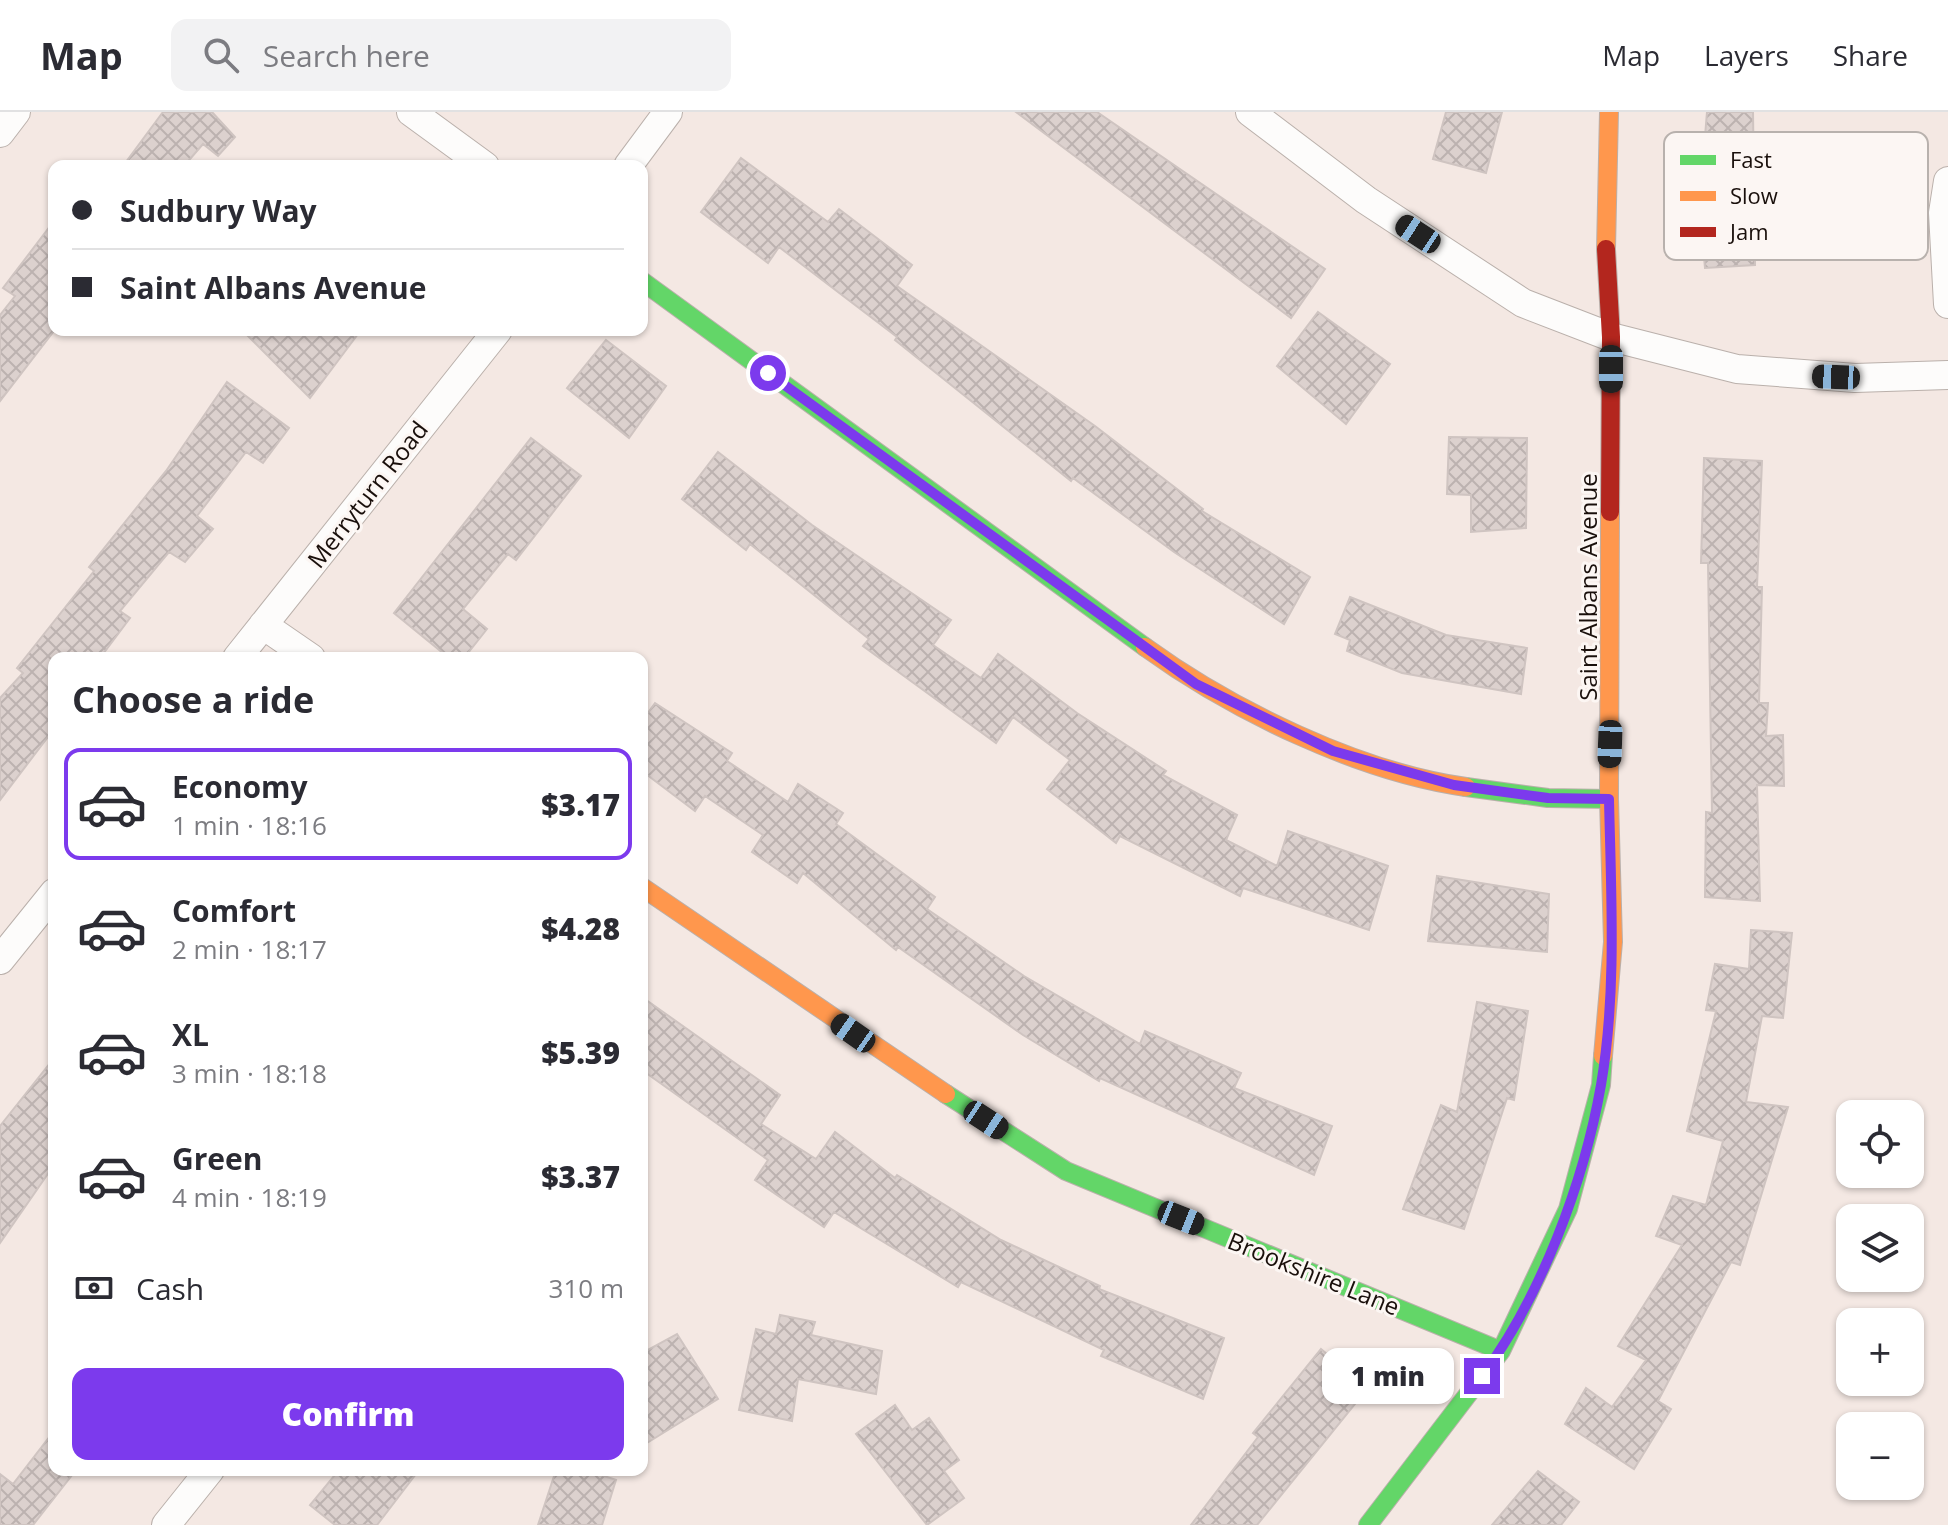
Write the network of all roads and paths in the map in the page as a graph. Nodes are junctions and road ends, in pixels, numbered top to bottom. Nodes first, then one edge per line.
1 (16, 112) edge
2 (411, 112) edge
3 (668, 112) edge
4 (1250, 112) edge
5 (1609, 112) edge
6 (0, 133) edge
7 (477, 160) edge
8 (632, 160) edge
9 (1948, 181) edge
10 (648, 285) edge
11 (1948, 304) edge
12 (493, 336) edge
13 (1611, 337) junction
14 (1948, 375) edge
15 (263, 625) junction
16 (242, 652) edge
17 (302, 652) edge
18 (1609, 799) junction
19 (648, 891) edge
20 (48, 900) edge
21 (0, 960) edge
22 (1501, 1351) junction
23 (205, 1476) edge
24 (166, 1525) edge
25 (1368, 1525) edge

1 - 6 street
2 - 7 street
3 - 8 street
4 - 13 street
5 - 13 street, Saint Albans Avenue
9 - 11 street
10 - 18 street
12 - 15 street, Merryturn Road
13 - 14 street
13 - 18 street, Saint Albans Avenue
15 - 16 street, Merryturn Road
15 - 17 street
18 - 22 street, Saint Albans Avenue
19 - 22 street, Brookshire Lane
20 - 21 street
22 - 25 street, Saint Albans Avenue
23 - 24 street

